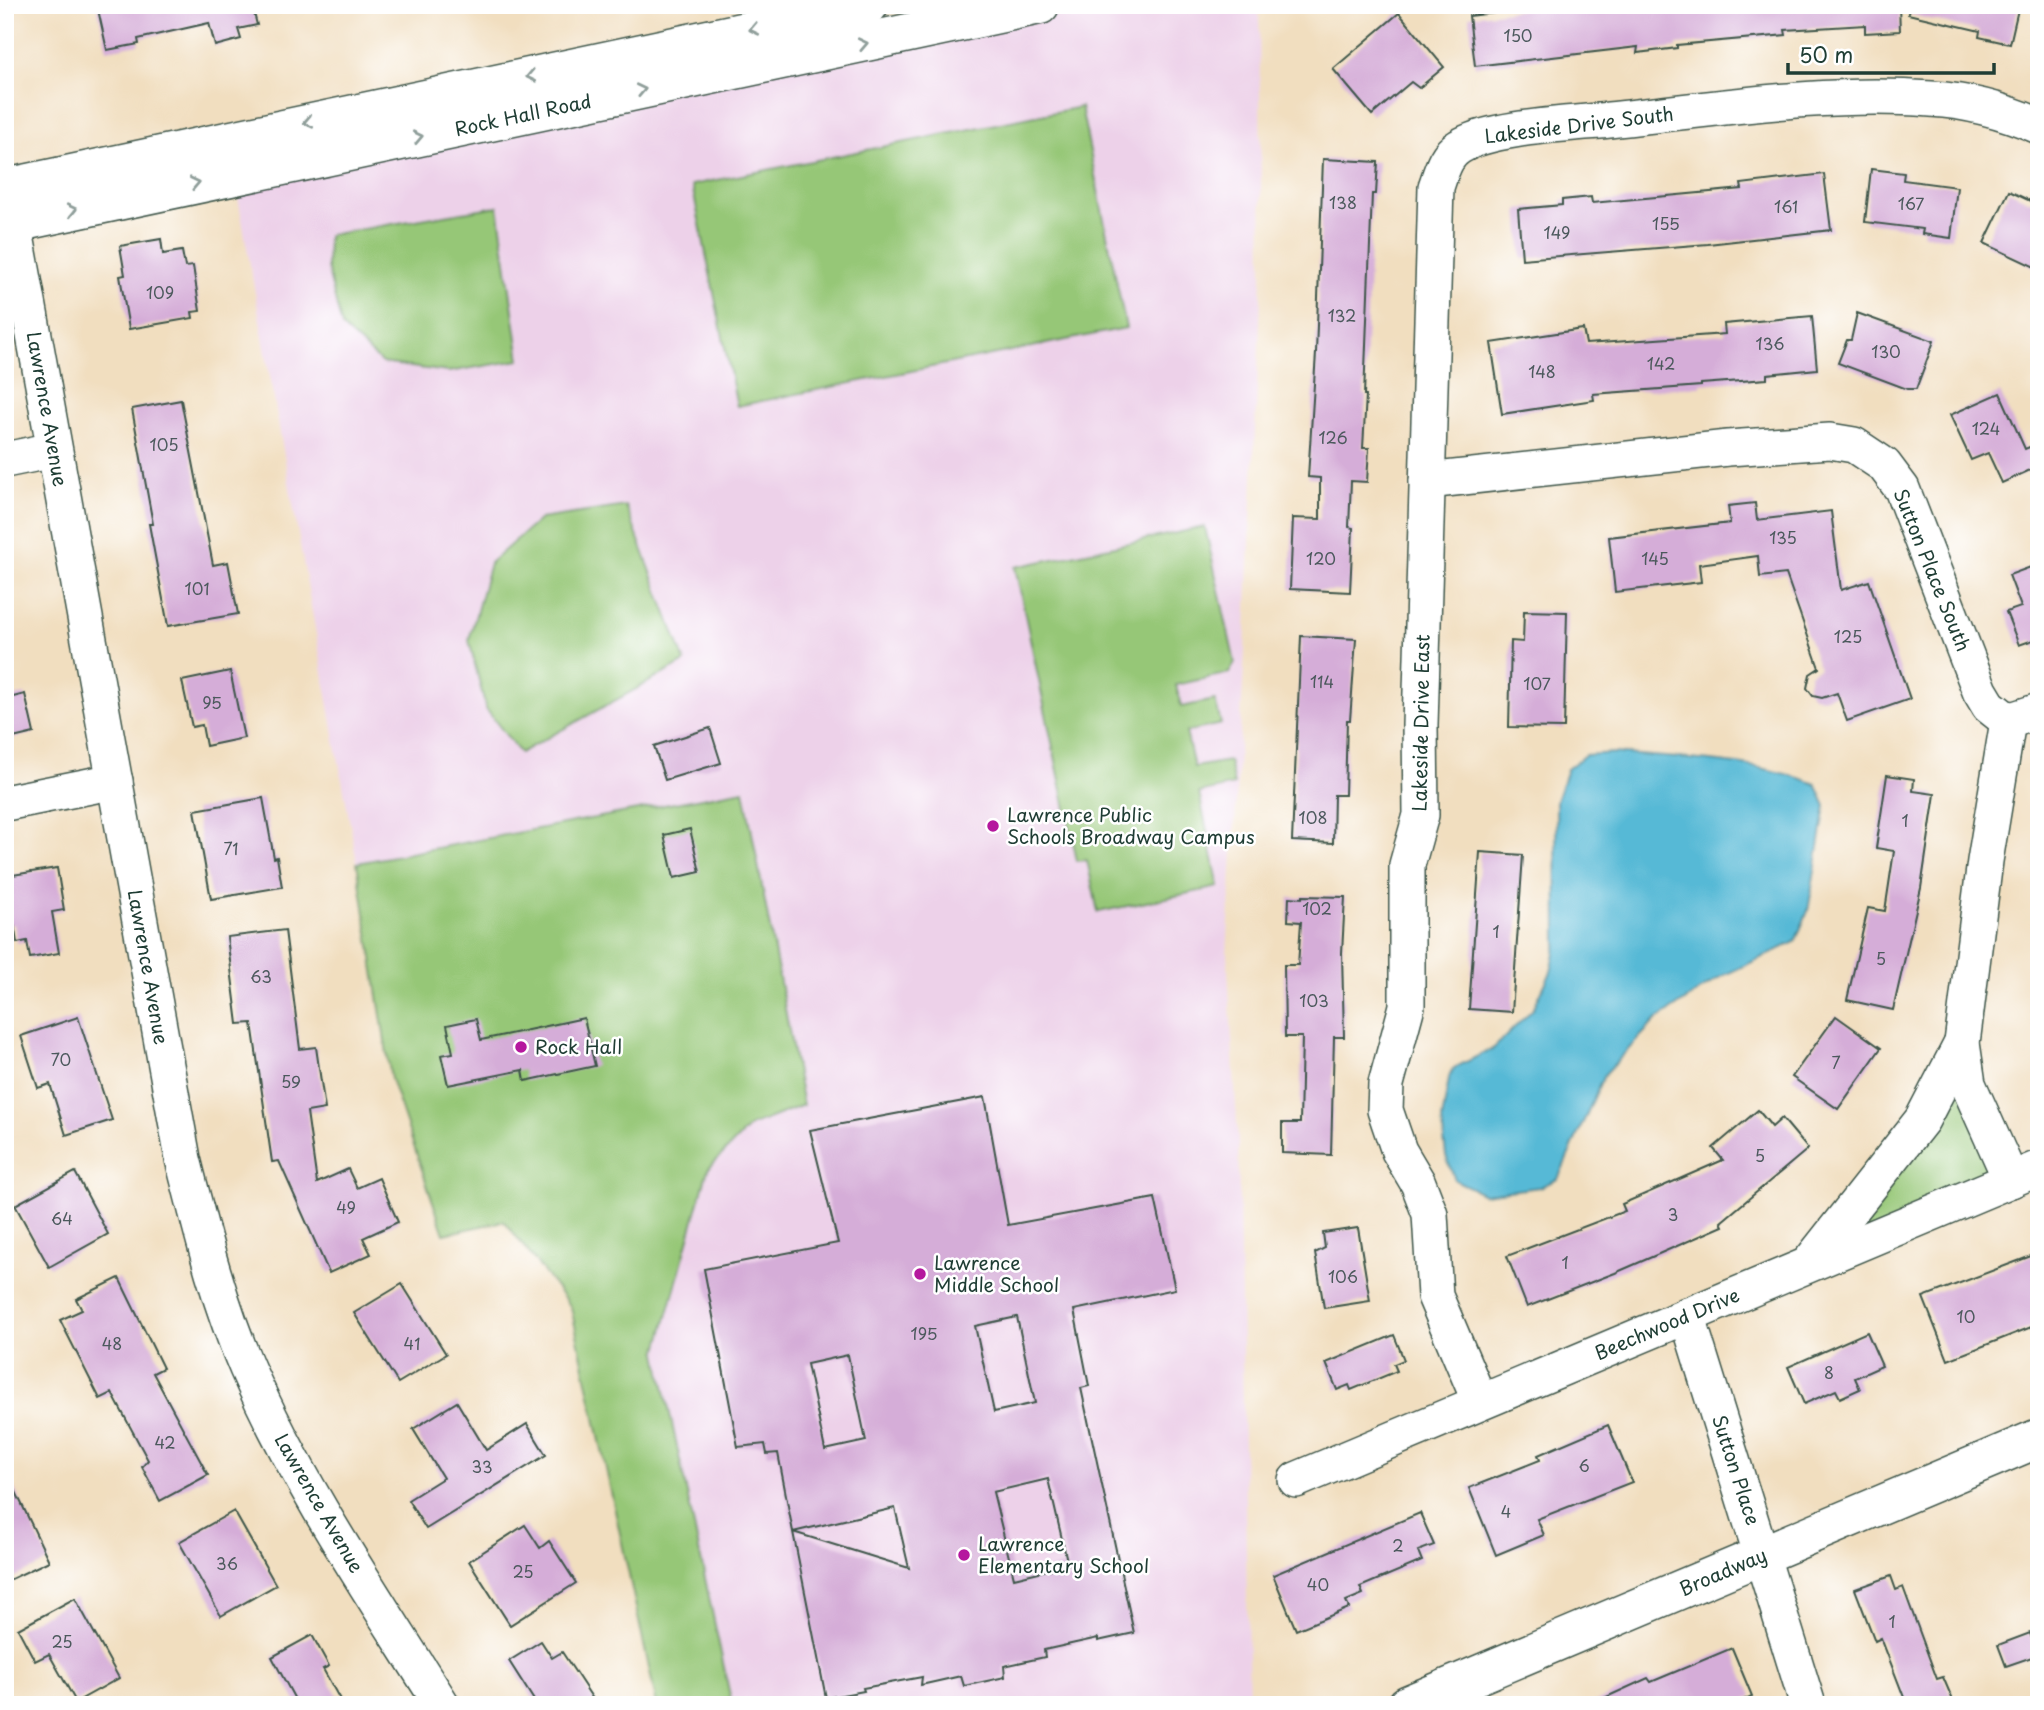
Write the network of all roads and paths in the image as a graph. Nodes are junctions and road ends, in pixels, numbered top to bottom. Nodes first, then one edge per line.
1 (869, 5) edge
2 (1041, 5) edge
3 (675, 64) junction
4 (2039, 126) edge
5 (8, 200) edge
6 (54, 450) junction
7 (5, 460) edge
8 (1427, 481) junction
9 (2023, 716) edge
10 (115, 781) junction
11 (5, 803) edge
12 (1962, 1044) junction
13 (2025, 1174) edge
14 (1808, 1265) junction
15 (1687, 1315) junction
16 (1480, 1402) junction
17 (2039, 1438) edge
18 (1296, 1480) dead end
19 (1763, 1556) junction
20 (442, 1705) edge
21 (1407, 1705) edge
22 (1808, 1705) edge

1 -> 3 main road, Rock Hall Road
3 -> 2 main road, Rock Hall Road
3 - 5 main road, Rock Hall Road
4 - 8 street, Lakeside Drive South
5 - 6 street, Lawrence Avenue
6 - 7 street
6 - 10 street, Lawrence Avenue
8 - 9 street, Sutton Place South
8 - 16 street, Lakeside Drive East
9 - 12 street, Sutton Place South
10 - 11 street
10 - 20 street, Lawrence Avenue
12 - 13 street, Sutton Place South
12 - 14 street, Sutton Place South
13 - 14 street, Beechwood Drive
14 - 15 street, Beechwood Drive
15 - 16 street, Beechwood Drive
15 - 19 street, Sutton Place
16 - 18 street, Beechwood Drive
17 - 19 main road, Broadway
19 - 21 main road, Broadway
19 - 22 street, Sutton Place

